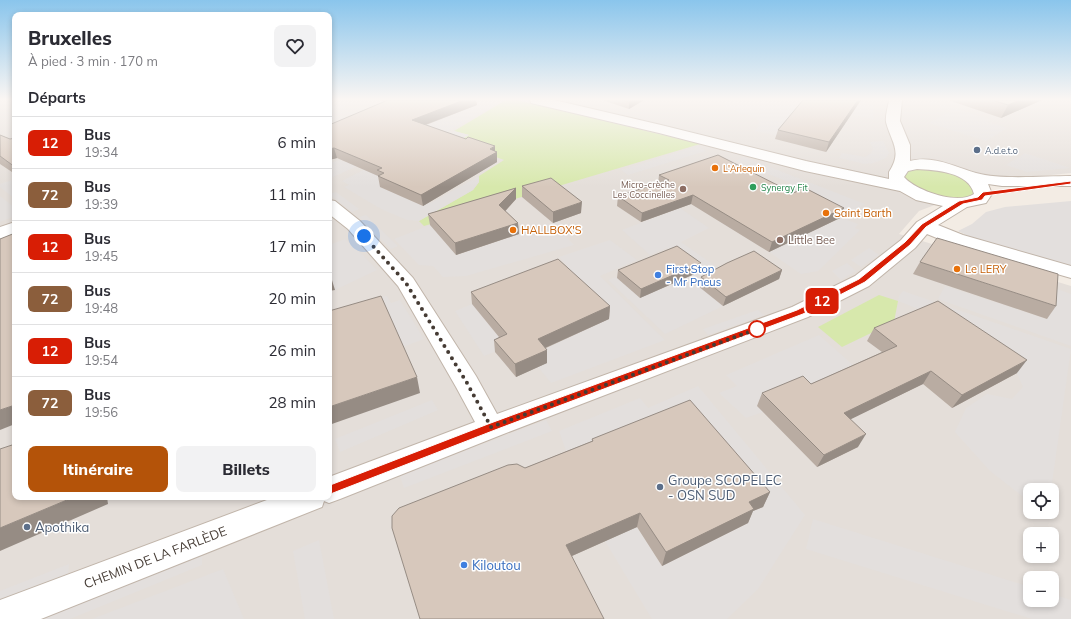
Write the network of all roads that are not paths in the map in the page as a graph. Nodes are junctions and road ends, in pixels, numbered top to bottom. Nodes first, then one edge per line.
1 (661, 129) edge
2 (896, 129) edge
3 (903, 145) junction
4 (935, 165) junction
5 (899, 170) junction
6 (843, 174) junction
7 (970, 177) junction
8 (1071, 182) edge
9 (912, 191) junction
10 (983, 194) junction
11 (961, 203) junction
12 (332, 207) edge
13 (926, 224) junction
14 (12, 229) edge
15 (0, 233) edge
16 (1071, 272) edge
17 (491, 427) junction
18 (332, 489) edge
19 (302, 500) edge
20 (0, 618) edge

1 - 6 street
2 - 3 street
3 - 4 street
3 - 5 street
4 - 5 street
4 - 7 street
5 - 6 street
5 - 9 street
6 - 9 street
7 - 8 street
7 - 10 street
8 - 10 street
9 - 11 street
9 - 13 street
10 - 11 street
11 - 13 street
12 - 17 street
13 - 16 street
13 - 17 street
14 - 15 street
17 - 18 street
19 - 20 street, CHEMIN DE LA FARLÈDE

